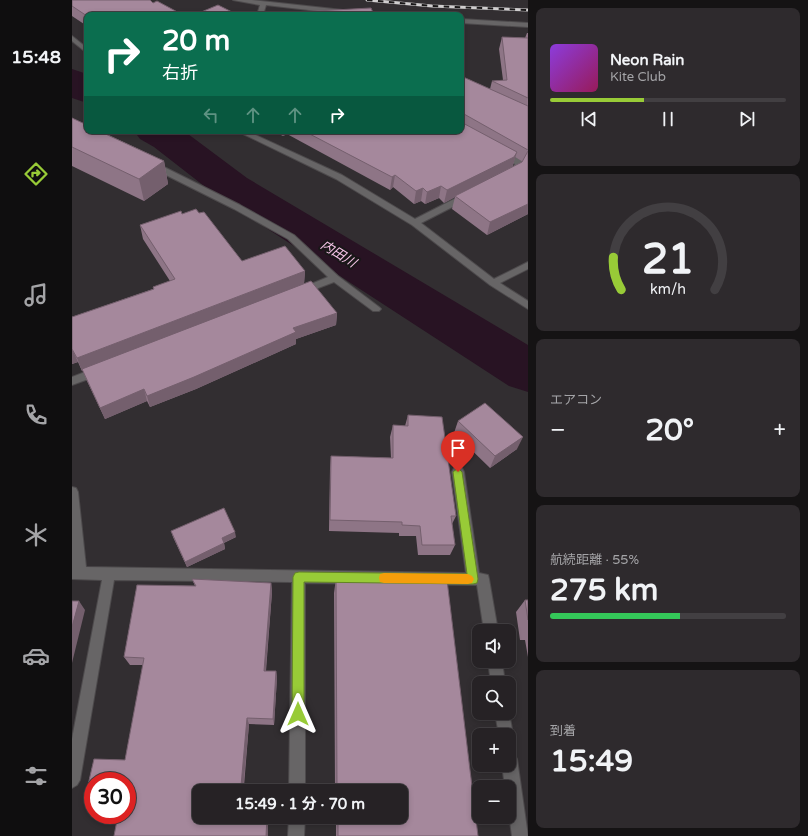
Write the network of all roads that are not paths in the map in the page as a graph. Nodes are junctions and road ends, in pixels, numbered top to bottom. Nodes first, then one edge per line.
1 (236, 0) edge
2 (264, 3) junction
3 (261, 12) edge
4 (327, 12) edge
5 (348, 12) edge
6 (464, 21) edge
7 (528, 25) edge
8 (72, 38) edge
9 (84, 48) edge
10 (246, 134) edge
11 (493, 148) edge
12 (148, 162) edge
13 (501, 178) edge
14 (475, 192) edge
15 (415, 223) junction
16 (528, 265) edge
17 (335, 278) junction
18 (493, 283) junction
19 (291, 296) edge
20 (528, 306) edge
21 (376, 309) dead end
22 (108, 367) edge
23 (72, 381) edge
24 (458, 472) dead end
25 (72, 492) edge
26 (76, 574) edge
27 (109, 574) junction
28 (299, 577) junction
29 (473, 579) junction
30 (489, 624) edge
31 (511, 772) edge
32 (72, 780) edge
33 (297, 784) edge
34 (297, 824) edge
35 (296, 836) edge
36 (520, 836) edge

1 - 2 street
2 - 3 street
2 - 4 street
4 - 5 street
6 - 7 street
8 - 9 street
10 - 15 street
11 - 13 street
12 - 17 street
14 - 15 street
15 - 18 street
16 - 18 street
17 - 19 street
17 - 21 street
18 - 20 street
22 - 23 street
24 - 29 street
25 - 26 street
26 - 27 street
27 - 28 street
27 - 32 street
28 - 29 street
28 - 33 street
29 - 30 street
31 - 36 street
34 - 35 street

